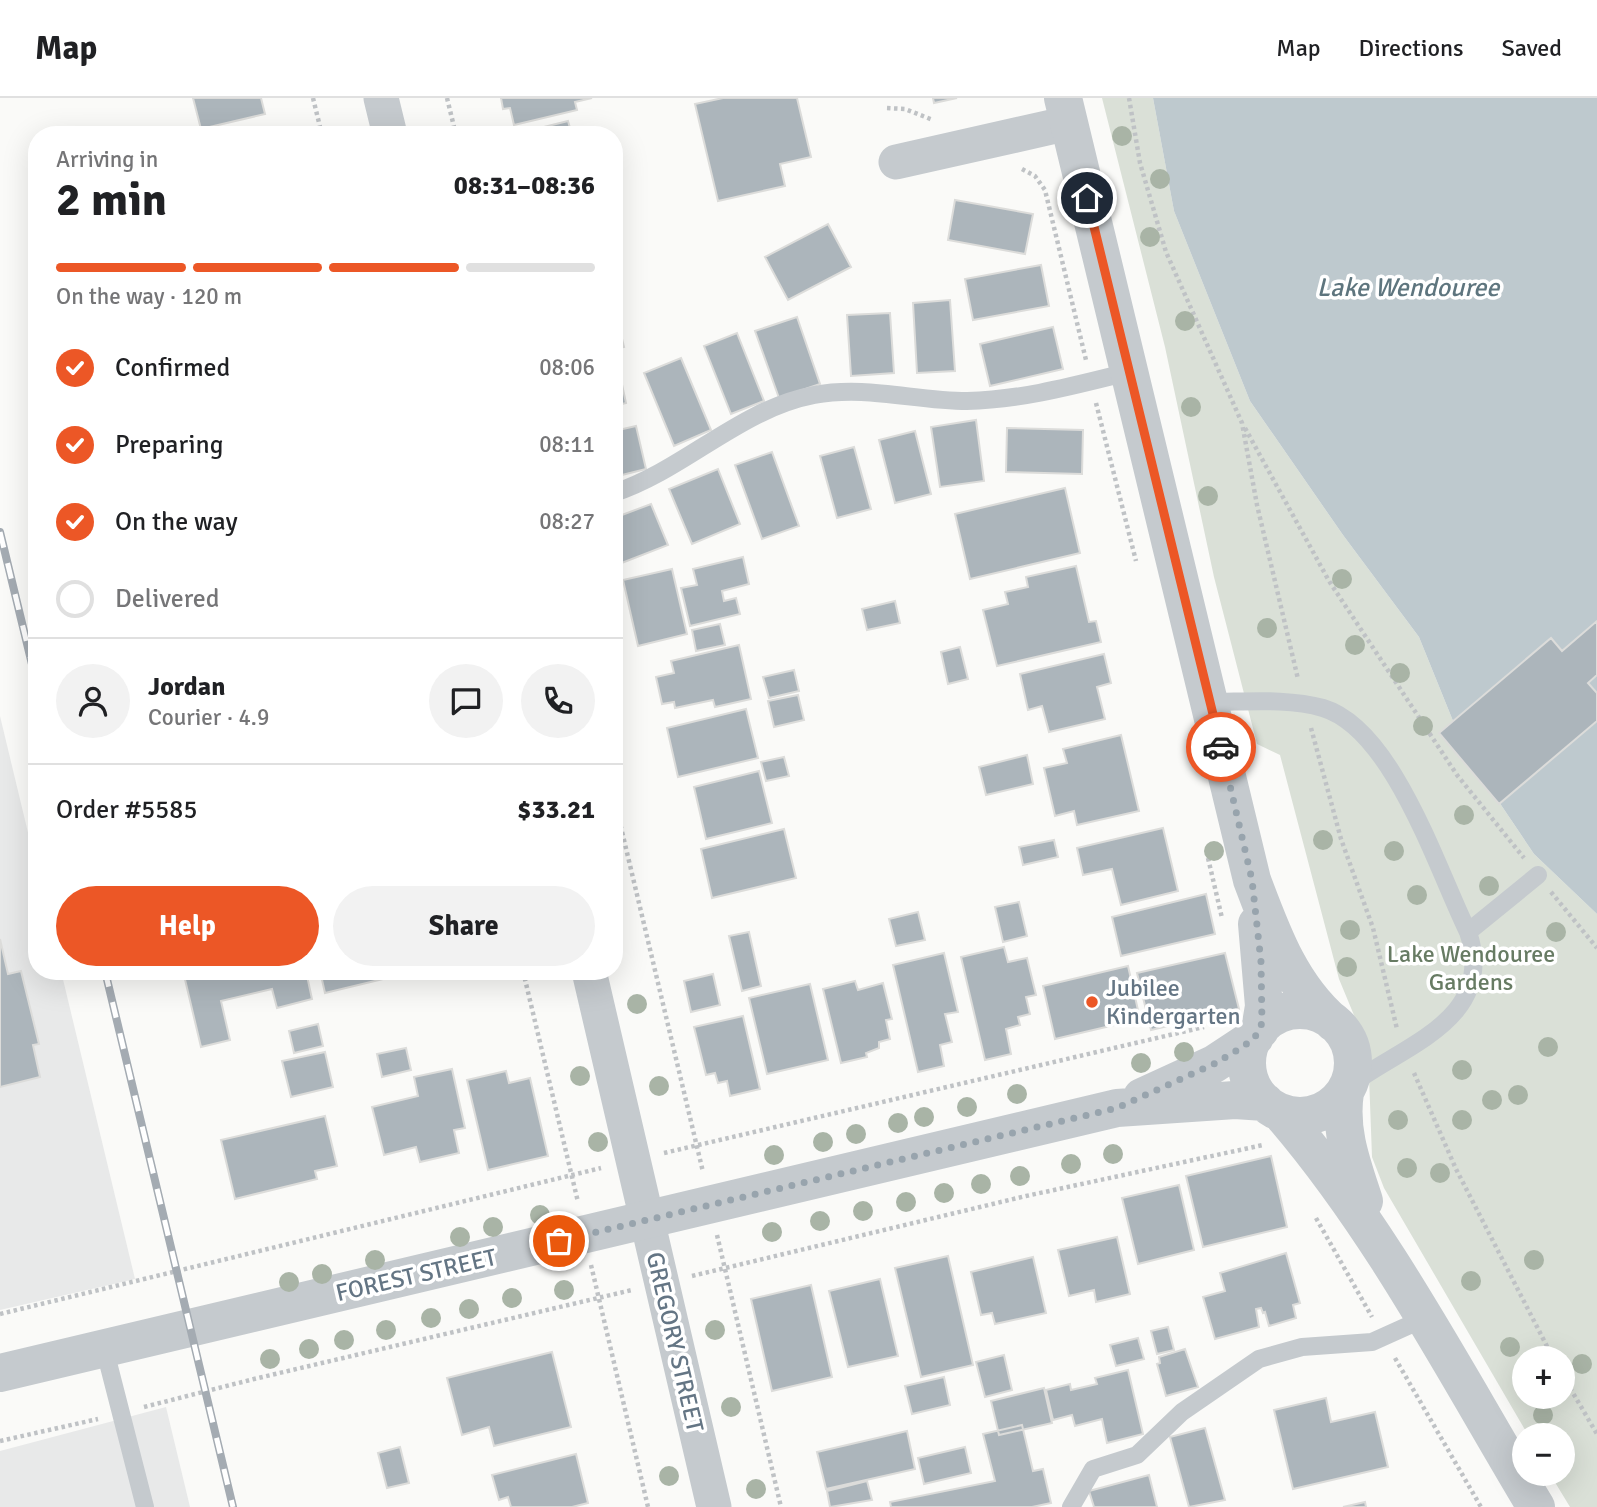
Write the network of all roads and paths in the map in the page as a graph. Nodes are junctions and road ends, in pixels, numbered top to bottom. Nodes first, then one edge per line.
1 (313, 98) edge
2 (381, 98) edge
3 (447, 98) edge
4 (887, 108) dead end
5 (1066, 111) edge
6 (936, 121) dead end
7 (320, 126) edge
8 (388, 126) edge
9 (454, 126) edge
10 (896, 162) dead end
11 (1043, 185) dead end
12 (1129, 372) junction
13 (1091, 382) junction
14 (1242, 423) dead end
15 (623, 489) edge
16 (1138, 566) dead end
17 (1210, 702) junction
18 (623, 837) edge
19 (1208, 856) dead end
20 (1538, 875) junction
21 (1252, 880) junction
22 (1222, 921) dead end
23 (1468, 932) junction
24 (1597, 948) edge
25 (525, 980) edge
26 (591, 980) edge
27 (1334, 1023) junction
28 (1212, 1025) dead end
29 (1258, 1033) junction
30 (1346, 1089) junction
31 (1117, 1108) junction
32 (1273, 1119) junction
33 (696, 1144) junction
34 (634, 1160) junction
35 (572, 1176) junction
36 (710, 1204) junction
37 (646, 1220) junction
38 (586, 1234) junction
39 (1377, 1242) junction
40 (724, 1269) junction
41 (661, 1283) junction
42 (597, 1298) junction
43 (0, 1314) edge
44 (1423, 1319) junction
45 (104, 1347) junction
46 (0, 1373) edge
47 (254, 1379) dead end
48 (1575, 1396) edge
49 (1597, 1434) edge
50 (145, 1507) edge
51 (648, 1507) edge
52 (714, 1507) edge
53 (782, 1507) edge
54 (1071, 1507) edge
55 (1536, 1507) edge

1 - 7 path
2 - 8 street
3 - 9 path
4 - 6 path
5 - 10 street
5 - 12 street
11 - 13 path
12 - 13 lane
12 - 17 street
13 - 15 lane
13 - 16 path
14 - 20 path
17 - 21 street
17 - 23 lane
18 - 33 path
19 - 22 path
20 - 23 lane
20 - 24 path
21 - 27 street
21 - 29 street
23 - 30 lane
25 - 35 path
26 - 34 street, GREGORY STREET
27 - 29 street
27 - 30 street
28 - 33 path
29 - 31 street, FOREST STREET
29 - 32 street
30 - 32 street
30 - 39 street
31 - 32 street, FOREST STREET
31 - 36 street, FOREST STREET
32 - 39 street
32 - 40 path
33 - 34 path
33 - 36 path
34 - 35 path
34 - 37 street, GREGORY STREET
35 - 38 path
35 - 43 path
36 - 37 street, FOREST STREET
36 - 40 path
37 - 38 street, FOREST STREET
37 - 41 street, GREGORY STREET
38 - 42 path
38 - 45 street, FOREST STREET
39 - 44 street
40 - 41 path
40 - 53 path
41 - 42 path
41 - 52 street, GREGORY STREET
42 - 47 path
42 - 51 path
44 - 54 lane
44 - 55 street
45 - 46 street, FOREST STREET
45 - 50 lane
48 - 49 path

